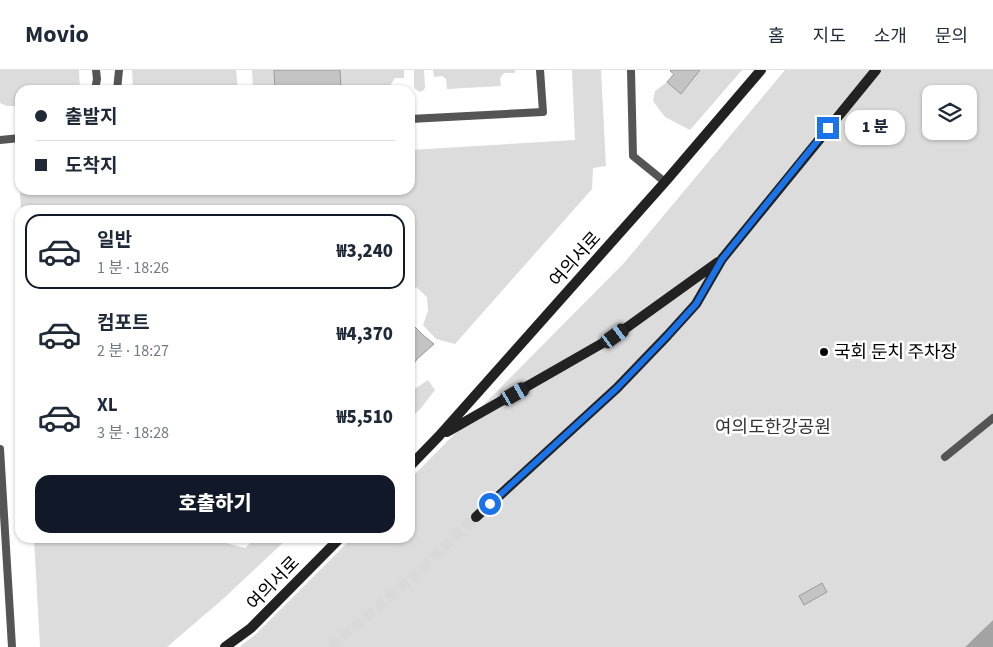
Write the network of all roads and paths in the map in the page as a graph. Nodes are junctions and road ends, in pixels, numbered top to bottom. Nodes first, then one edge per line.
1 (96, 70) edge
2 (119, 70) edge
3 (540, 70) edge
4 (631, 70) edge
5 (761, 70) edge
6 (876, 70) edge
7 (96, 85) edge
8 (118, 85) edge
9 (415, 119) edge
10 (15, 138) edge
11 (0, 140) edge
12 (665, 182) junction
13 (722, 259) junction
14 (993, 418) edge
15 (440, 436) junction
16 (0, 449) edge
17 (945, 457) dead end
18 (415, 461) edge
19 (476, 517) tunnel mouth
20 (335, 543) edge
21 (12, 647) edge
22 (225, 647) edge

1 - 7 lane
2 - 8 lane
3 - 9 lane
4 - 12 lane
5 - 12 main road, 여의서로
6 - 13 main road
10 - 11 lane
12 - 15 main road, 여의서로
13 - 15 main road
13 - 19 main road
14 - 17 lane
15 - 18 main road, 여의서로
16 - 21 lane
20 - 22 main road, 여의서로

